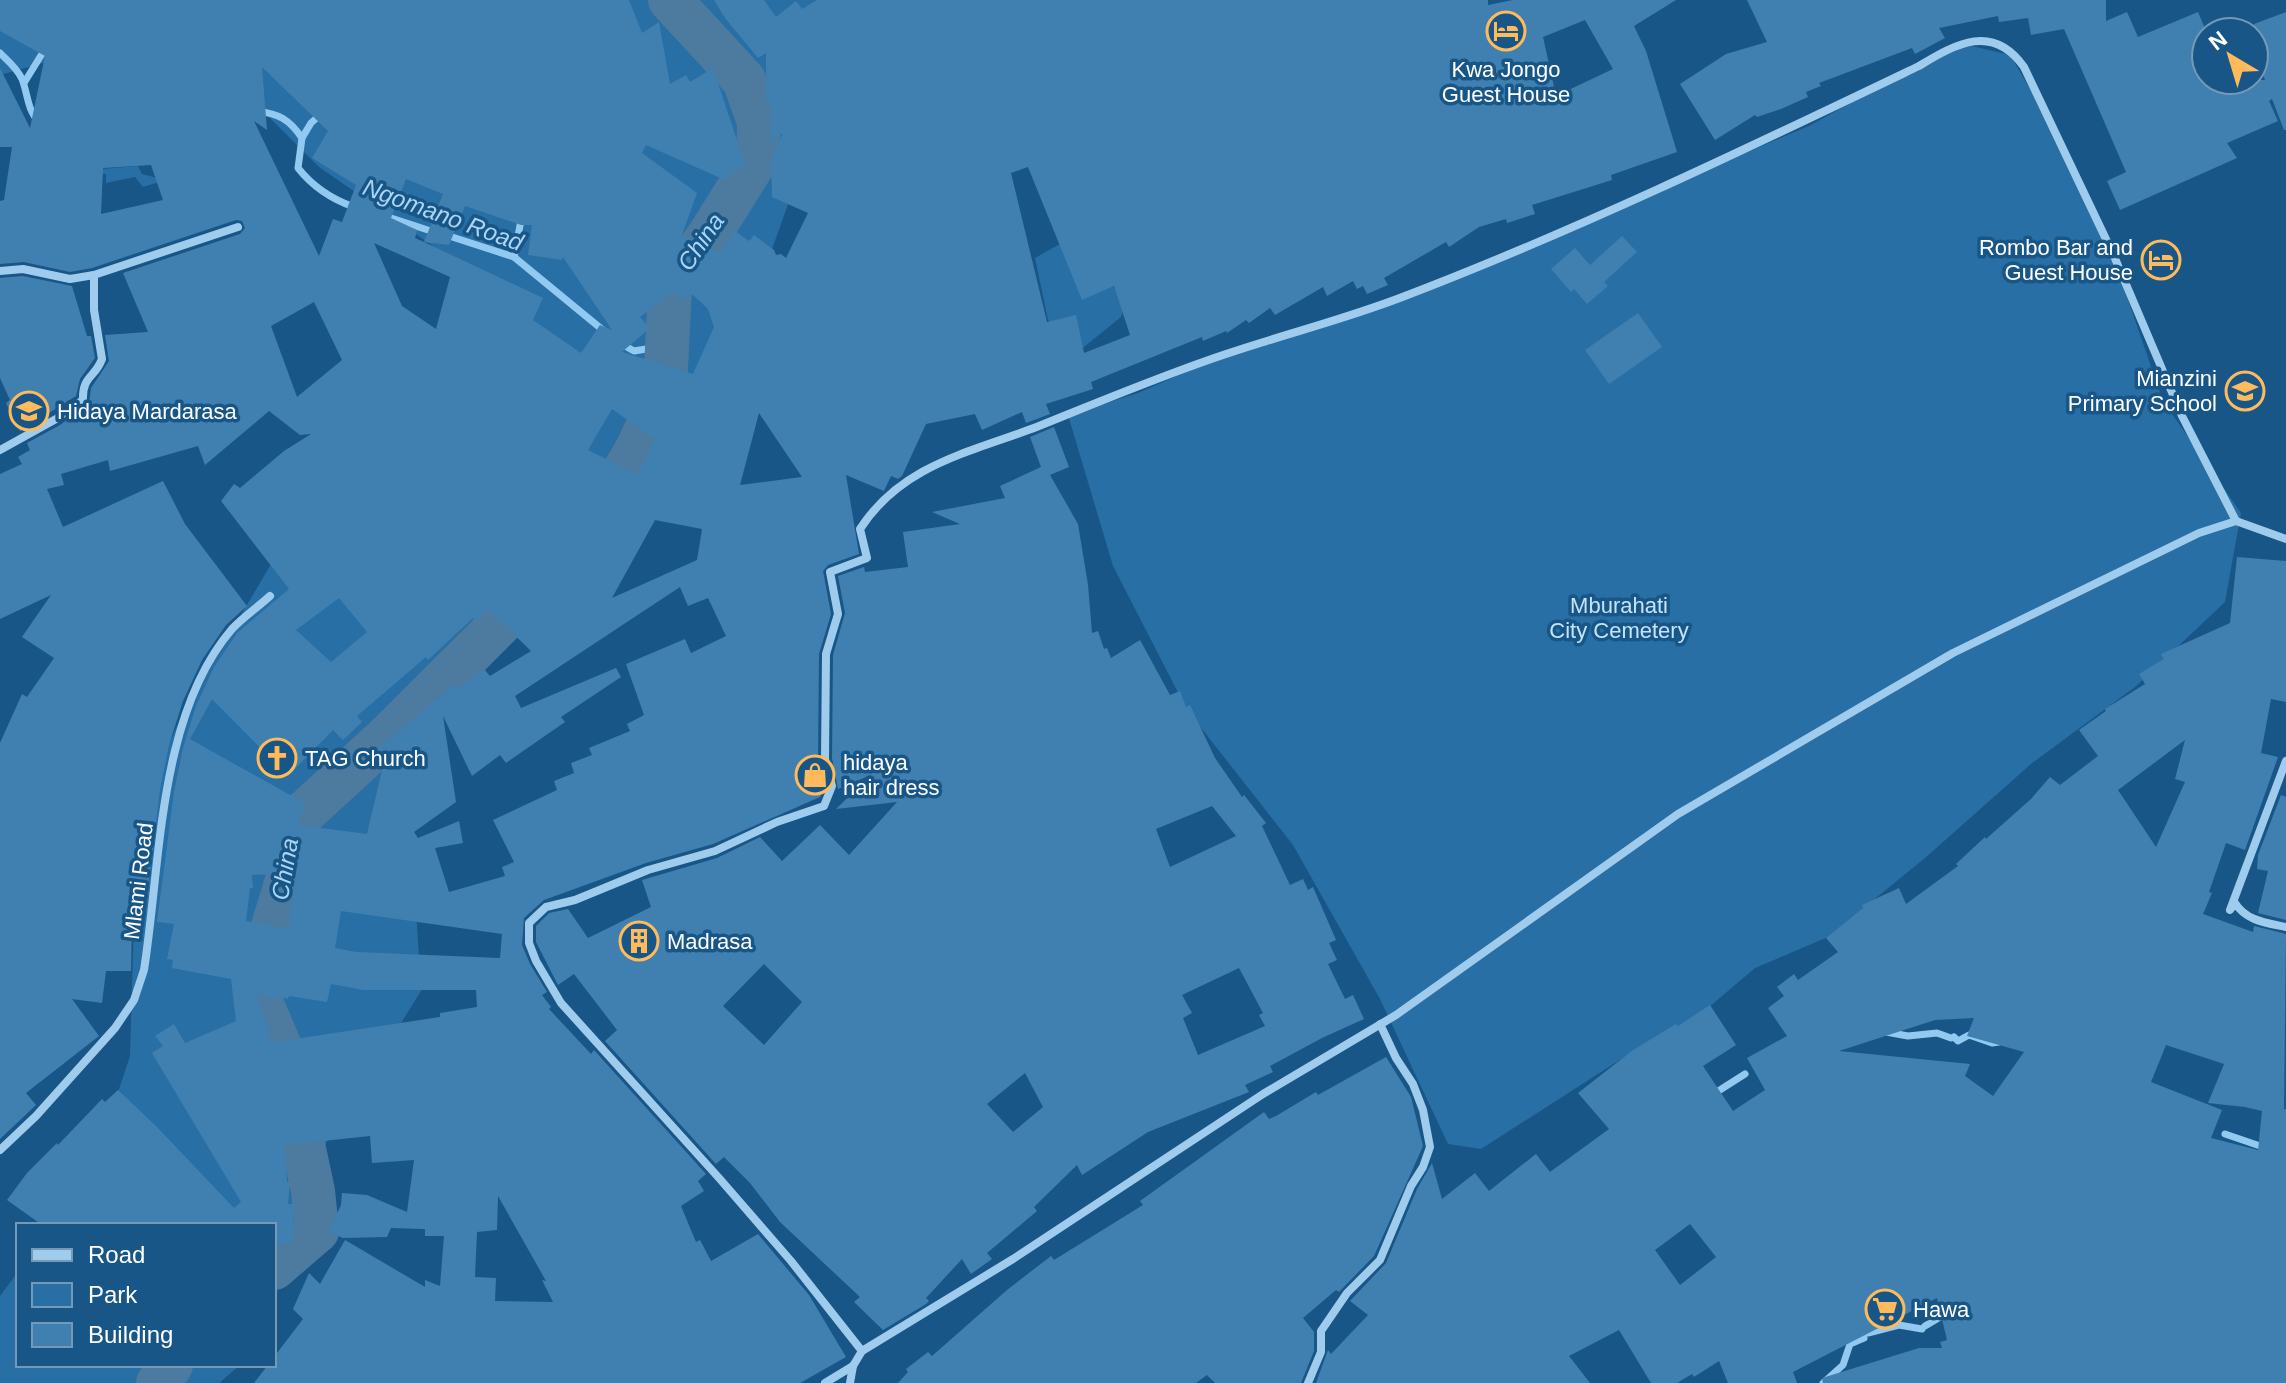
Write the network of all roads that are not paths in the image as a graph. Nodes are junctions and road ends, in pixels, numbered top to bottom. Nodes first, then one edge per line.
1 (238, 227) dead end
2 (0, 271) edge
3 (94, 275) junction
4 (0, 450) edge
5 (2236, 521) junction
6 (2286, 539) edge
7 (270, 596) dead end
8 (2286, 761) edge
9 (2286, 927) edge
10 (1380, 1024) junction
11 (0, 1150) edge
12 (862, 1351) junction
13 (853, 1366) junction
14 (825, 1383) edge
15 (850, 1383) edge
16 (1308, 1383) edge

1 - 3 street
2 - 3 street
3 - 4 street
5 - 6 street
5 - 10 street
5 - 12 street
7 - 11 street, Mlami Road
8 - 9 street
10 - 12 street
10 - 16 street
12 - 13 street
13 - 14 street
13 - 15 street

